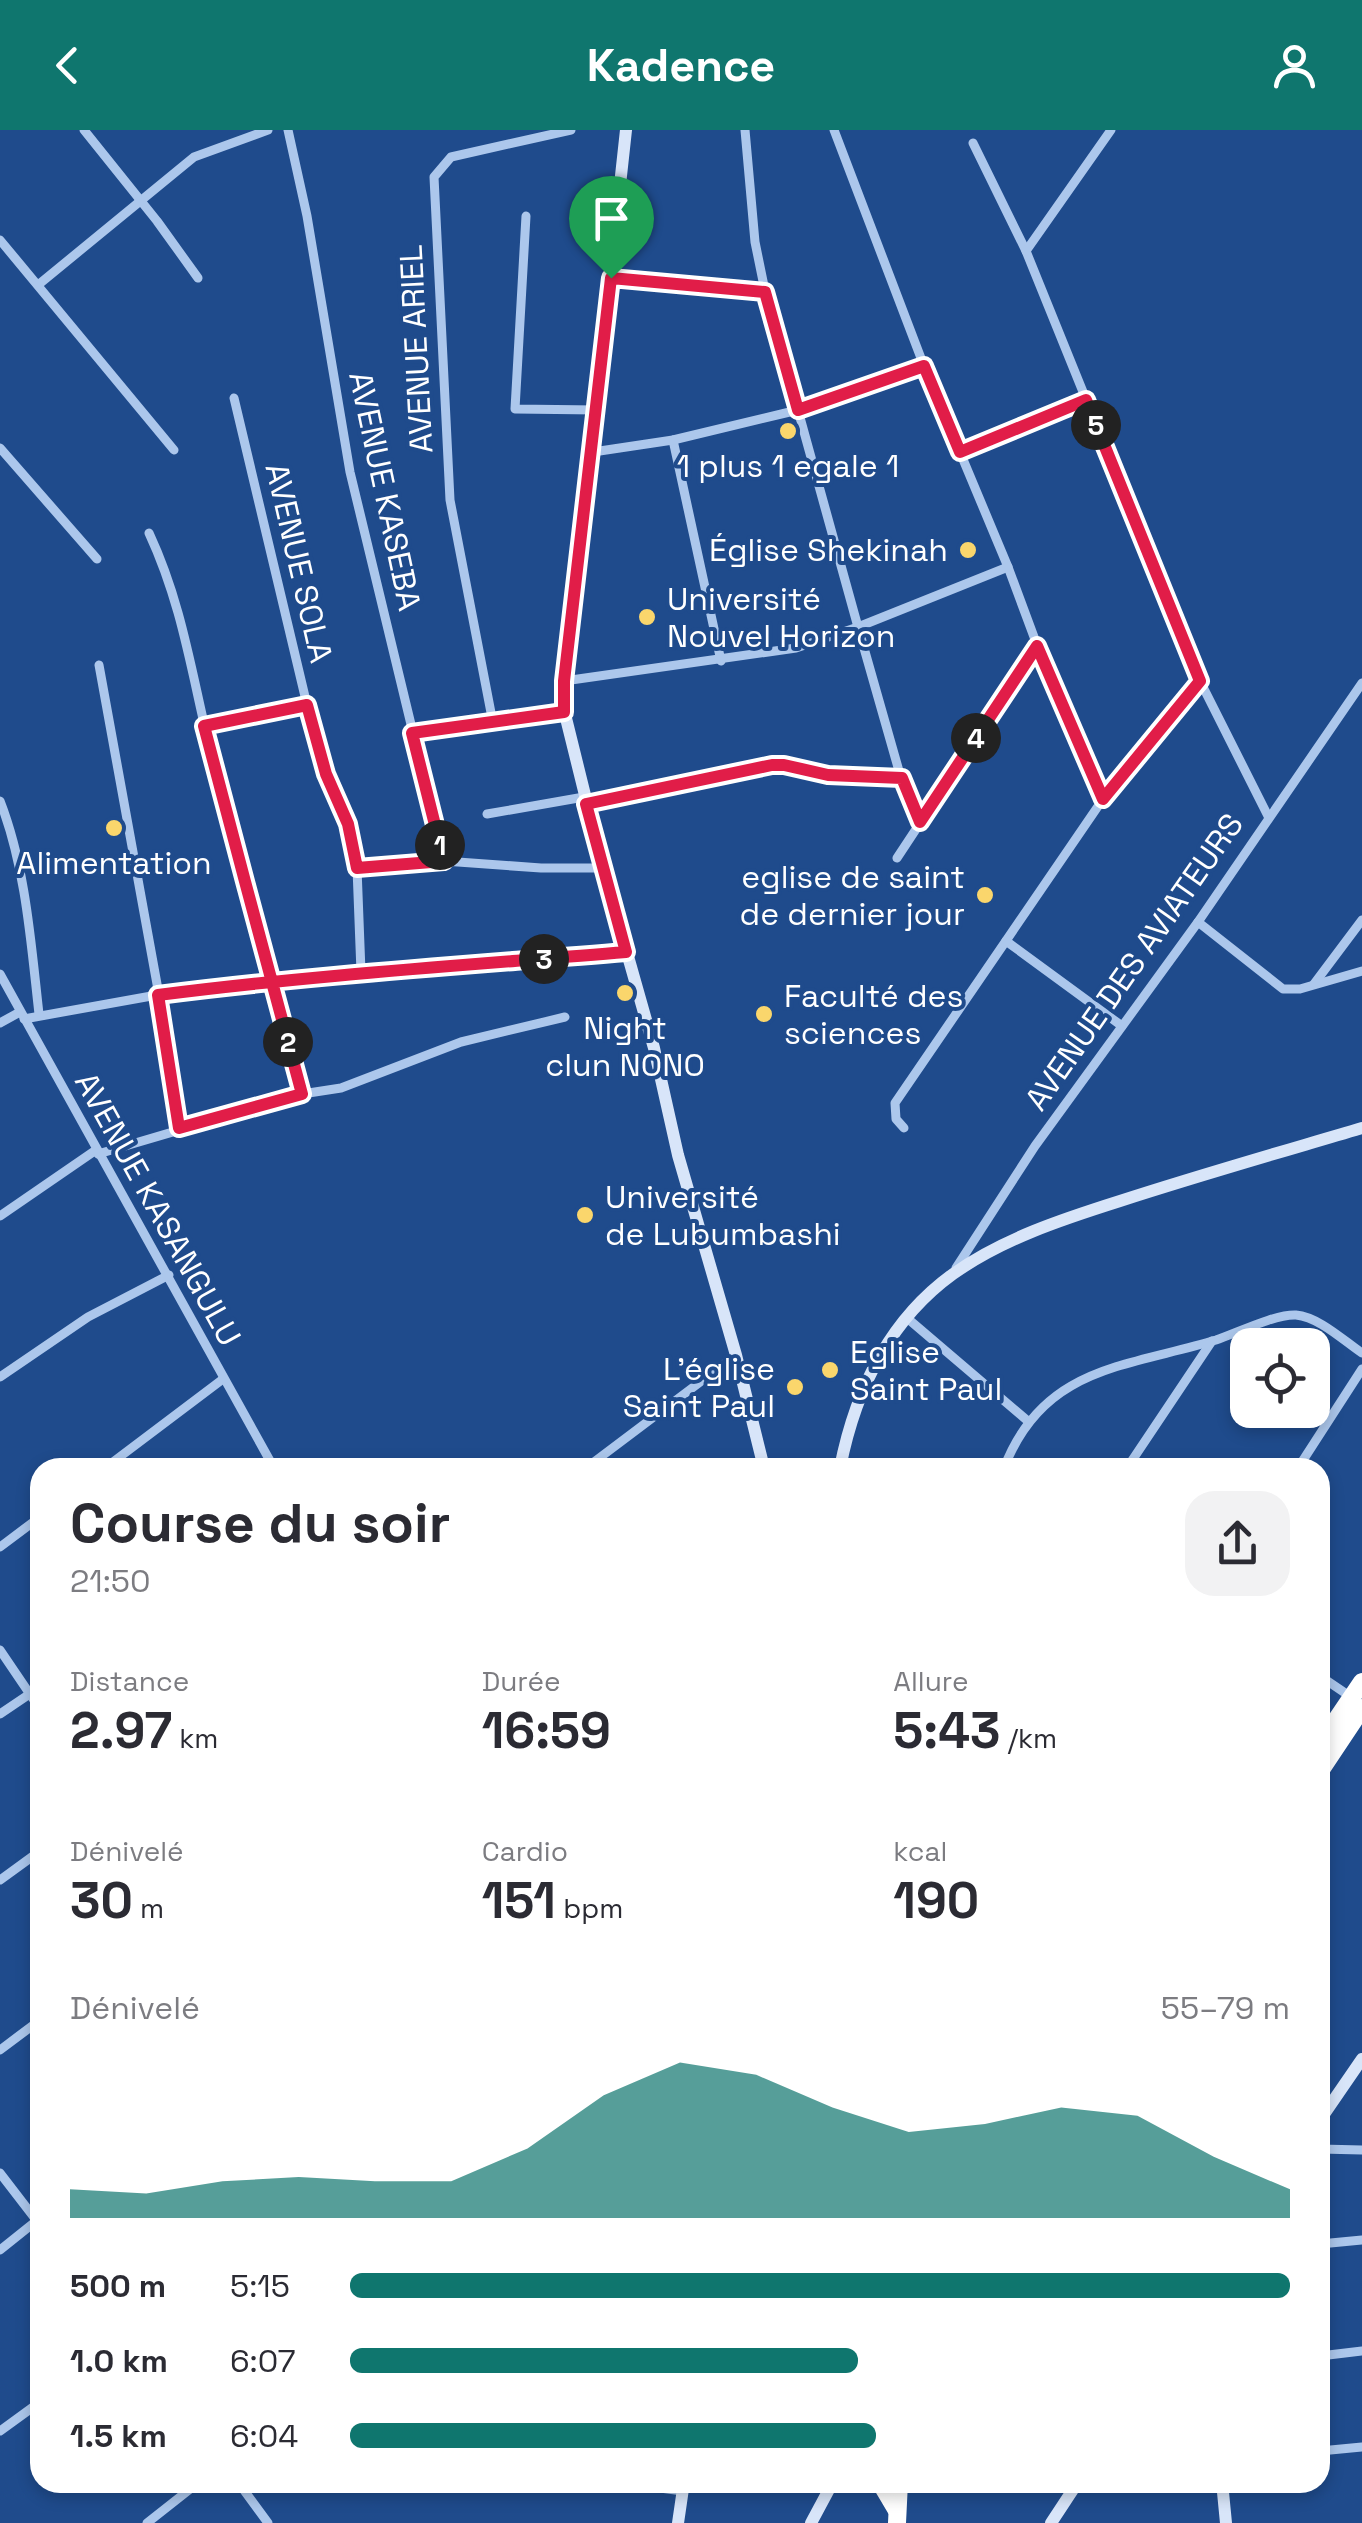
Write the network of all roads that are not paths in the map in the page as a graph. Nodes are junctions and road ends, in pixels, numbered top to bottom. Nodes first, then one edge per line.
1 (84, 130) edge
2 (268, 130) edge
3 (288, 130) edge
4 (571, 130) edge
5 (626, 130) edge
6 (745, 130) edge
7 (834, 130) edge
8 (1111, 130) edge
9 (973, 143) dead end
10 (141, 200) junction
11 (526, 216) dead end
12 (0, 240) edge
13 (1026, 251) junction
14 (198, 278) dead end
15 (611, 278) junction
16 (38, 286) junction
17 (765, 292) junction
18 (924, 366) junction
19 (234, 398) dead end
20 (1086, 400) junction
21 (596, 410) junction
22 (798, 410) junction
23 (673, 440) junction
24 (0, 448) edge
25 (174, 450) dead end
26 (593, 452) junction
27 (960, 452) junction
28 (149, 533) dead end
29 (97, 559) dead end
30 (1008, 567) junction
31 (858, 628) junction
32 (1037, 646) junction
33 (720, 661) junction
34 (98, 666) dead end
35 (564, 681) junction
36 (1200, 681) junction
37 (1362, 683) edge
38 (307, 705) junction
39 (564, 712) junction
40 (493, 723) junction
41 (204, 726) junction
42 (412, 733) junction
43 (902, 778) junction
44 (1103, 799) junction
45 (585, 801) junction
46 (0, 802) edge
47 (487, 814) dead end
48 (1268, 816) junction
49 (920, 822) junction
50 (896, 858) dead end
51 (444, 861) junction
52 (357, 868) junction
53 (602, 868) junction
54 (1362, 920) edge
55 (1198, 922) junction
56 (1006, 941) junction
57 (626, 952) junction
58 (1362, 971) edge
59 (361, 972) junction
60 (0, 974) edge
61 (272, 980) junction
62 (1312, 986) junction
63 (158, 995) junction
64 (39, 1014) junction
65 (22, 1016) junction
66 (565, 1017) dead end
67 (0, 1023) edge
68 (1122, 1026) junction
69 (302, 1094) junction
70 (179, 1128) junction
71 (904, 1128) dead end
72 (1362, 1128) edge
73 (97, 1152) junction
74 (0, 1216) edge
75 (953, 1274) junction
76 (169, 1275) junction
77 (907, 1318) junction
78 (1212, 1341) junction
79 (1362, 1354) edge
80 (736, 1355) junction
81 (1362, 1369) edge
82 (0, 1377) edge
83 (224, 1379) junction
84 (1029, 1422) junction
85 (118, 1458) edge
86 (268, 1458) edge
87 (599, 1458) edge
88 (762, 1458) edge
89 (843, 1458) edge
90 (1009, 1458) edge
91 (1134, 1458) edge
92 (1304, 1458) edge
93 (30, 1524) edge
94 (0, 1547) edge
95 (0, 1650) edge
96 (1330, 1681) edge
97 (29, 1695) joint
98 (1358, 1695) edge
99 (0, 1714) edge
100 (1330, 1731) edge
101 (1330, 1750) edge
102 (30, 1858) edge
103 (0, 1880) edge
104 (30, 2028) edge
105 (0, 2050) edge
106 (1362, 2059) edge
107 (1330, 2105) edge
108 (1330, 2150) edge
109 (1362, 2150) edge
110 (0, 2174) edge
111 (30, 2210) edge
112 (30, 2228) edge
113 (1362, 2240) edge
114 (1330, 2243) edge
115 (0, 2250) edge
116 (1362, 2352) edge
117 (1330, 2355) edge
118 (30, 2409) edge
119 (0, 2431) edge
120 (1362, 2447) edge
121 (1330, 2451) edge
122 (185, 2493) edge
123 (246, 2493) edge
124 (682, 2493) edge
125 (827, 2493) edge
126 (885, 2493) edge
127 (1071, 2493) edge
128 (1223, 2493) edge
129 (896, 2516) edge
130 (147, 2523) edge
131 (268, 2523) edge
132 (678, 2523) edge
133 (811, 2523) edge
134 (1052, 2523) edge
135 (1226, 2523) edge

1 - 10 street
2 - 10 street
3 - 42 street, AVENUE KASEBA
4 - 40 street, AVENUE ARIEL
5 - 15 main road
6 - 17 street
7 - 18 street
8 - 13 street
9 - 13 street
10 - 14 street
10 - 16 street
11 - 21 street
12 - 16 street
13 - 20 street
15 - 17 street
15 - 21 main road
16 - 25 street
17 - 22 street
18 - 22 street
18 - 27 street
19 - 38 street, AVENUE SOLA
20 - 27 street
20 - 36 street
21 - 26 main road
22 - 23 street
22 - 31 street
23 - 26 street
23 - 33 street
24 - 29 street
26 - 35 main road
27 - 30 street
28 - 41 street
30 - 31 street
30 - 32 street
31 - 33 street
31 - 43 street
32 - 44 street
32 - 49 street
33 - 35 street
34 - 63 street
35 - 39 main road
36 - 44 street
36 - 48 street
37 - 48 street, AVENUE DES AVIATEURS
38 - 41 street
38 - 52 street, AVENUE SOLA
39 - 40 street
39 - 45 main road
40 - 42 street
41 - 61 street
42 - 51 street, AVENUE KASEBA
43 - 45 street
43 - 49 street
44 - 56 street
45 - 47 street
45 - 53 main road
46 - 64 street
48 - 55 street, AVENUE DES AVIATEURS
49 - 50 street
51 - 52 street
51 - 53 street
52 - 59 street, AVENUE SOLA
53 - 57 main road
54 - 62 street
55 - 62 street
55 - 68 street, AVENUE DES AVIATEURS
56 - 68 street
56 - 71 street
57 - 59 street
57 - 80 main road
58 - 62 street
59 - 61 street
60 - 65 street, AVENUE KASANGULU
61 - 63 street
61 - 69 street
63 - 64 street
63 - 70 street
64 - 65 street
65 - 67 street
65 - 73 street, AVENUE KASANGULU
66 - 69 street
68 - 75 street, AVENUE DES AVIATEURS
69 - 70 street
70 - 73 street
72 - 75 main road
73 - 74 street
73 - 76 street, AVENUE KASANGULU
75 - 77 main road
76 - 82 street
76 - 83 street, AVENUE KASANGULU
77 - 84 street
77 - 89 main road
78 - 79 street
78 - 84 street
78 - 91 street
80 - 87 street
80 - 88 main road
81 - 92 street
83 - 85 street
83 - 86 street, AVENUE KASANGULU
84 - 90 street
93 - 94 street
95 - 97 street
96 - 98 street
97 - 99 street
98 - 100 highway
98 - 101 highway
102 - 103 street
104 - 105 street
106 - 107 main road
108 - 109 street
110 - 111 street
112 - 115 street
113 - 114 street
116 - 117 street
118 - 119 street
120 - 121 street
122 - 130 street
123 - 131 street
124 - 132 main road
125 - 133 main road
126 - 129 highway
127 - 134 main road
128 - 135 main road

